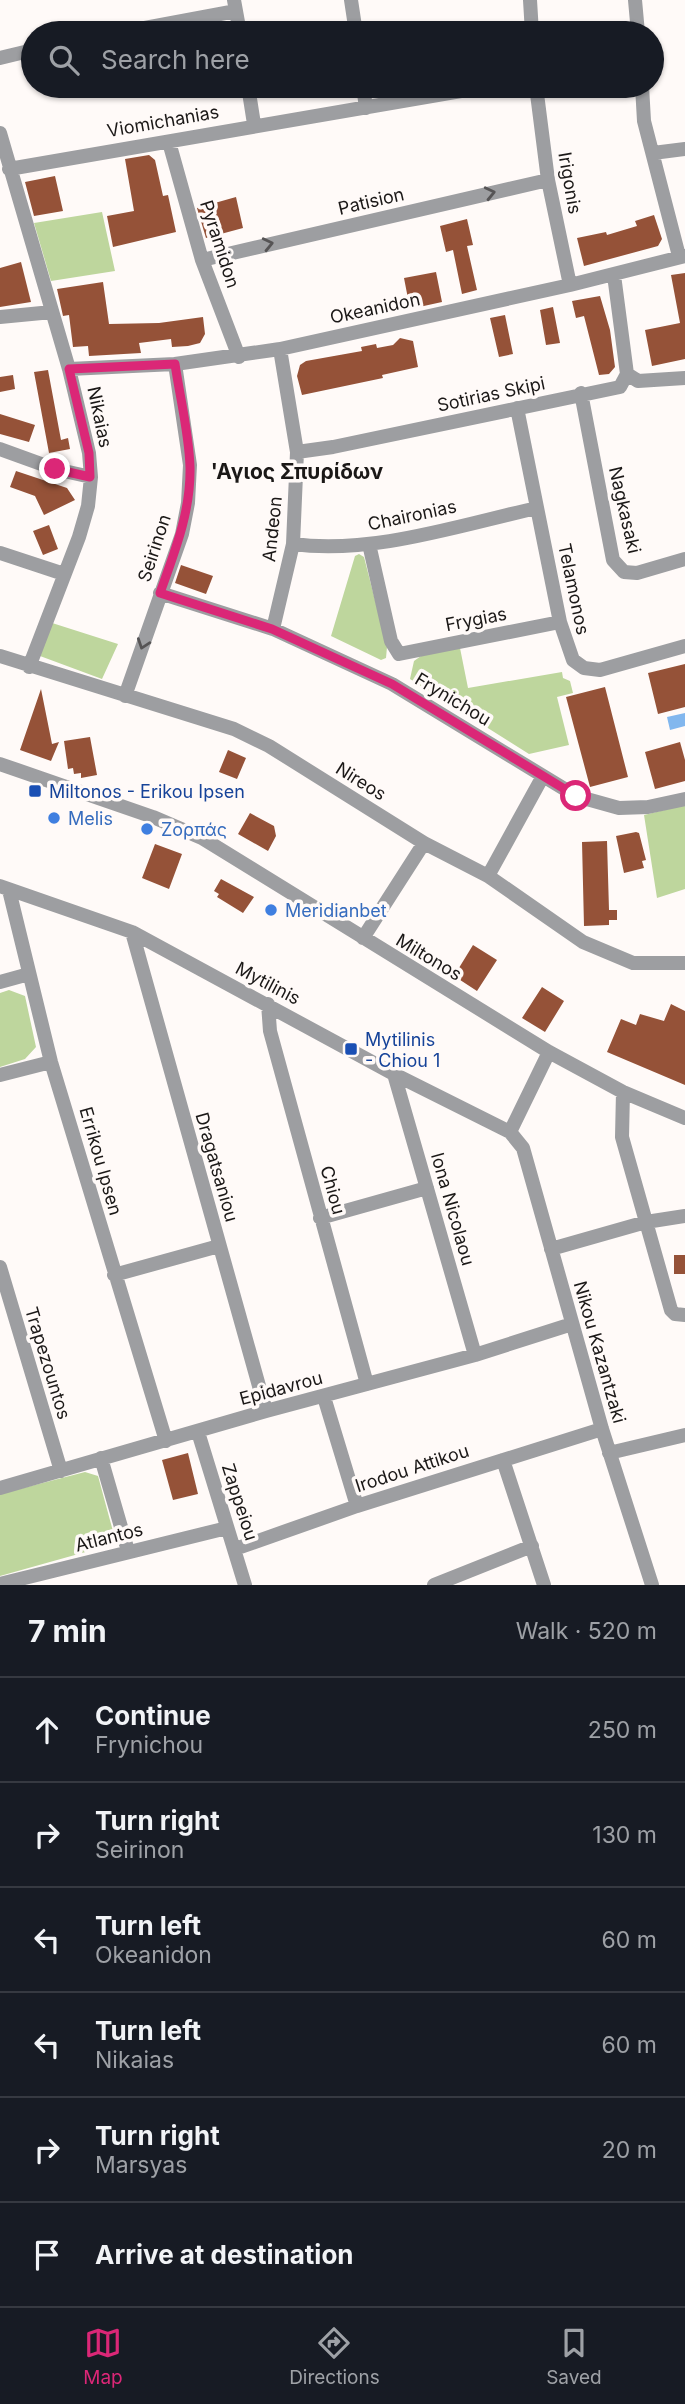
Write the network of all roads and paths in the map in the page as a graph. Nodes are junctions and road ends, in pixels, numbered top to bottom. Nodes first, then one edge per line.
1 (351, 0) edge
2 (530, 0) edge
3 (635, 0) edge
4 (235, 5) edge
5 (168, 21) edge
6 (354, 21) edge
7 (531, 21) edge
8 (637, 21) edge
9 (21, 53) edge
10 (0, 58) edge
11 (250, 98) edge
12 (365, 98) edge
13 (422, 98) edge
14 (538, 98) edge
15 (643, 98) edge
16 (366, 108) junction
17 (254, 124) junction
18 (0, 132) edge
19 (169, 142) junction
20 (685, 149) edge
21 (653, 153) junction
22 (9, 169) junction
23 (548, 180) junction
24 (682, 256) edge
25 (202, 260) junction
26 (614, 275) junction
27 (570, 285) junction
28 (52, 312) junction
29 (0, 317) edge
30 (280, 349) junction
31 (239, 356) junction
32 (175, 364) junction
33 (69, 369) junction
34 (627, 374) junction
35 (685, 378) edge
36 (581, 393) junction
37 (517, 408) junction
38 (0, 449) edge
39 (297, 452) junction
40 (90, 477) junction
41 (537, 508) junction
42 (293, 544) junction
43 (369, 544) junction
44 (0, 553) edge
45 (685, 559) edge
46 (64, 574) junction
47 (160, 593) junction
48 (560, 622) junction
49 (272, 629) junction
50 (685, 646) edge
51 (0, 656) edge
52 (29, 667) junction
53 (125, 696) junction
54 (0, 764) edge
55 (543, 776) junction
56 (685, 799) edge
57 (424, 843) junction
58 (488, 876) junction
59 (5, 888) edge
60 (132, 932) junction
61 (363, 938) junction
62 (685, 963) edge
63 (29, 974) junction
64 (0, 982) edge
65 (268, 1004) junction
66 (549, 1052) junction
67 (51, 1062) junction
68 (394, 1074) junction
69 (0, 1075) edge
70 (623, 1092) junction
71 (685, 1118) edge
72 (510, 1132) junction
73 (427, 1188) junction
74 (685, 1216) edge
75 (320, 1218) junction
76 (646, 1222) junction
77 (219, 1246) junction
78 (551, 1249) junction
79 (0, 1266) edge
80 (114, 1275) junction
81 (5, 1306) edge
82 (680, 1315) edge
83 (572, 1324) junction
84 (475, 1355) junction
85 (368, 1384) junction
86 (324, 1397) junction
87 (265, 1411) junction
88 (602, 1429) junction
89 (198, 1432) junction
90 (685, 1435) edge
91 (166, 1441) junction
92 (609, 1453) junction
93 (101, 1458) junction
94 (503, 1460) junction
95 (61, 1471) junction
96 (0, 1488) edge
97 (357, 1506) junction
98 (227, 1528) junction
99 (532, 1546) junction
100 (235, 1549) junction
101 (128, 1551) junction
102 (0, 1584) edge
103 (245, 1585) edge
104 (434, 1585) edge
105 (544, 1585) edge
106 (652, 1585) edge

1 - 6 street
2 - 7 street
3 - 8 street
4 - 5 street
9 - 10 street
11 - 17 street
12 - 16 street
13 - 16 street, Viomichanias
14 - 23 street, Irigonis
15 - 21 street
16 - 17 street, Viomichanias
17 - 19 street, Viomichanias
18 - 22 street, Nikaias
19 - 22 street, Viomichanias
19 - 25 street, Pyramidon
20 - 21 street
21 - 24 street
22 - 28 street, Nikaias
25 -> 23 street, Patision
23 - 27 street, Irigonis
24 - 26 street, Okeanidon
25 - 31 street, Pyramidon
26 - 27 street, Okeanidon
26 - 34 street
27 - 30 street, Okeanidon
28 - 29 street
28 - 33 street, Nikaias
30 - 31 street, Okeanidon
30 - 39 street, Andeon
31 - 32 street, Okeanidon
32 - 33 street, Okeanidon
32 - 47 street, Seirinon
33 - 40 street, Nikaias
34 - 35 street
34 - 36 street, Sotirias Skipi
36 - 37 street, Sotirias Skipi
36 - 45 street, Nagkasaki
37 - 39 street, Sotirias Skipi
37 - 41 street, Telamonos
38 - 40 street
39 - 42 street, Andeon
40 - 46 street, Nikaias
41 - 43 street, Chaironias
41 - 48 street, Telamonos
42 - 43 street, Chaironias
42 - 49 street, Andeon
43 - 48 street, Frygias
44 - 46 street
46 - 52 street, Nikaias
47 - 49 street, Frynichou
47 -> 53 street, Seirinon
48 - 50 street, Telamonos
49 - 55 street, Frynichou
51 - 52 street, Nireos
52 - 53 street, Nireos
53 - 57 street, Nireos
54 - 61 street, Miltonos
55 - 56 street, Frynichou
55 - 58 street
57 - 58 street, Nireos
57 - 61 street
58 - 62 street, Nireos
59 - 60 street, Mytilinis
59 - 63 street, Errikou Ipsen
60 - 65 street, Mytilinis
60 - 77 street, Dragatsaniou
61 - 66 street, Miltonos
63 - 64 street
63 - 67 street, Errikou Ipsen
65 - 68 street, Mytilinis
65 - 75 street, Chiou
66 - 70 street, Miltonos
66 - 72 street
67 - 69 street
67 - 80 street, Errikou Ipsen
68 - 72 street, Mytilinis
68 - 73 street, Iona Nicolaou
70 - 71 street, Miltonos
70 - 76 street
72 - 78 street, Nikou Kazantzaki
73 - 75 street
73 - 84 street, Iona Nicolaou
74 - 76 street
75 - 85 street, Chiou
76 - 78 street
76 - 82 street
77 - 80 street
77 - 87 street, Dragatsaniou
78 - 83 street, Nikou Kazantzaki
79 - 81 street, Trapezountos
80 - 91 street, Errikou Ipsen
81 - 95 street, Trapezountos
83 - 84 street, Epidavrou
83 - 88 street, Nikou Kazantzaki
84 - 85 street, Epidavrou
85 - 86 street, Epidavrou
86 - 87 street, Epidavrou
86 - 97 street
87 - 89 street, Epidavrou
88 - 92 street, Nikou Kazantzaki
88 - 94 street, Irodou Attikou
89 - 91 street, Epidavrou
89 - 98 street, Zappeiou
90 - 92 street
91 - 93 street, Epidavrou
92 - 106 street, Nikou Kazantzaki
93 - 95 street, Epidavrou
93 - 101 street
94 - 97 street, Irodou Attikou
94 - 99 street
95 - 96 street, Epidavrou
97 - 100 street, Irodou Attikou
98 - 100 street, Zappeiou
98 - 101 street, Atlantos
99 - 104 street
99 - 105 street
100 - 103 street, Zappeiou
101 - 102 street, Atlantos

